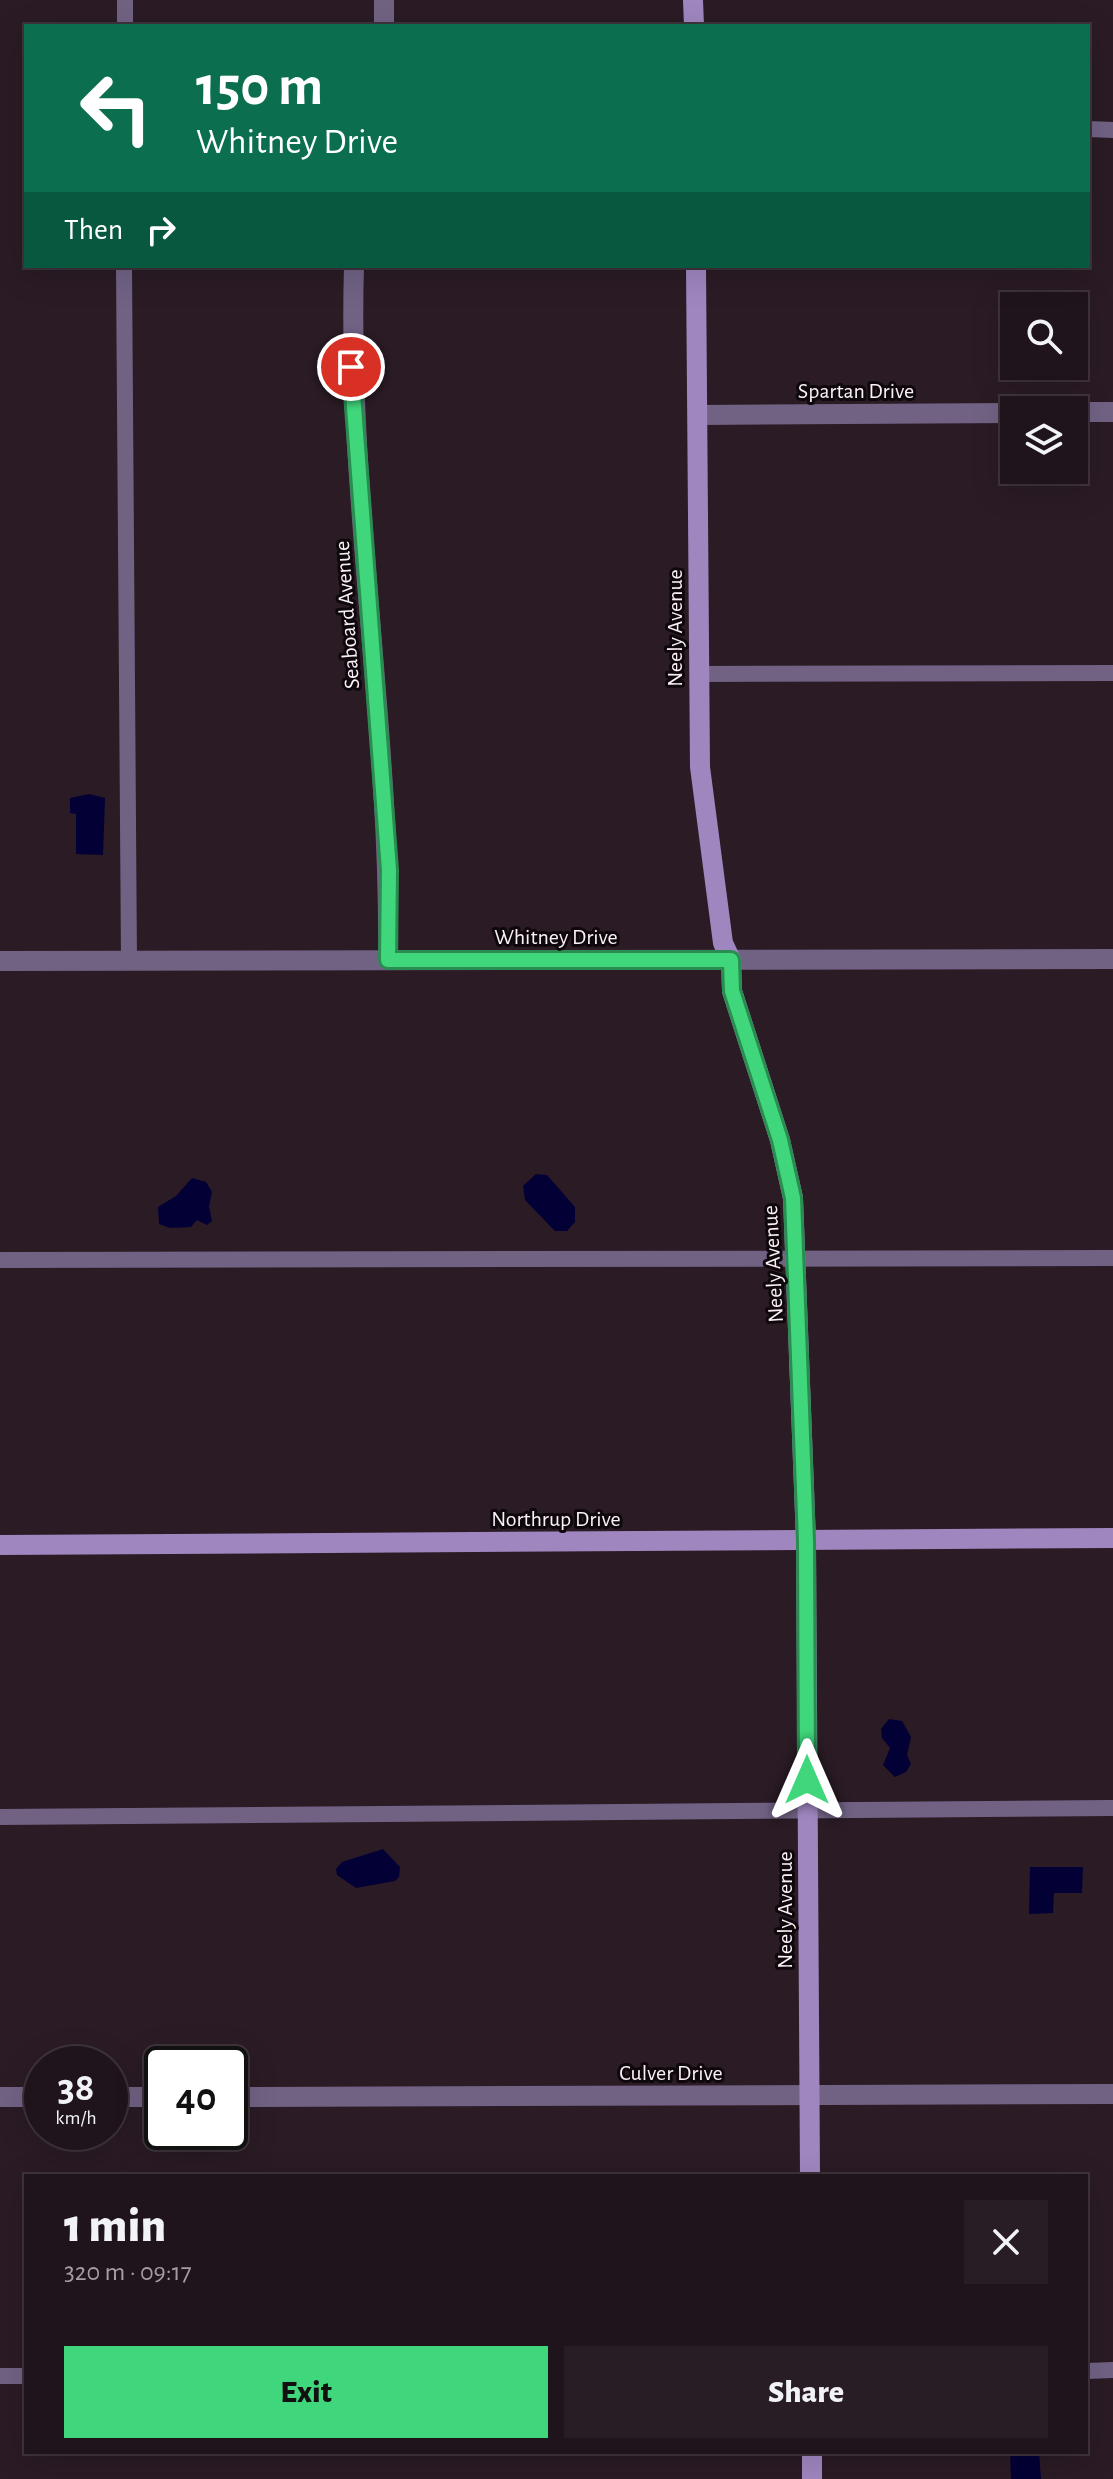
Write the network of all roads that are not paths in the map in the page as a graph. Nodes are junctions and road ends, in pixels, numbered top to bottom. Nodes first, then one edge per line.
1 (125, 0) edge
2 (384, 0) edge
3 (693, 0) edge
4 (125, 24) edge
5 (384, 24) edge
6 (694, 24) edge
7 (1090, 129) edge
8 (1113, 130) edge
9 (124, 268) edge
10 (354, 268) edge
11 (696, 268) edge
12 (1088, 412) edge
13 (1113, 412) edge
14 (1000, 413) edge
15 (698, 415) junction
16 (1113, 673) edge
17 (698, 674) junction
18 (1113, 959) edge
19 (388, 960) junction
20 (731, 960) junction
21 (0, 961) edge
22 (129, 961) junction
23 (796, 1258) junction
24 (1113, 1258) edge
25 (0, 1260) edge
26 (1113, 1538) edge
27 (806, 1541) junction
28 (0, 1545) edge
29 (1113, 1808) edge
30 (807, 1811) junction
31 (0, 1817) edge
32 (1113, 2094) edge
33 (810, 2096) junction
34 (0, 2097) edge
35 (24, 2097) edge
36 (248, 2097) edge
37 (810, 2174) edge
38 (1113, 2370) edge
39 (1088, 2371) edge
40 (0, 2376) edge
41 (24, 2376) edge
42 (812, 2454) edge
43 (812, 2479) edge

1 - 4 lane
2 - 5 street
3 - 6 street
7 - 8 lane
9 - 22 lane
10 - 19 street, Seaboard Avenue
11 - 15 street, Neely Avenue
12 - 13 street
14 - 15 street, Spartan Drive
15 - 17 street, Neely Avenue
16 - 17 lane
17 - 20 street, Neely Avenue
18 - 20 street, Whitney Drive
19 - 20 street, Whitney Drive
19 - 22 street, Whitney Drive
20 - 23 street, Neely Avenue
21 - 22 street, Whitney Drive
23 - 24 lane
23 - 25 lane
23 - 27 street, Neely Avenue
26 - 27 street, Northrup Drive
27 - 28 street, Northrup Drive
27 - 30 street, Neely Avenue
29 - 30 lane
30 - 31 lane
30 - 33 street, Neely Avenue
32 - 33 street, Culver Drive
33 - 36 street, Culver Drive
33 - 37 street, Neely Avenue
34 - 35 street
38 - 39 lane
40 - 41 lane
42 - 43 street

